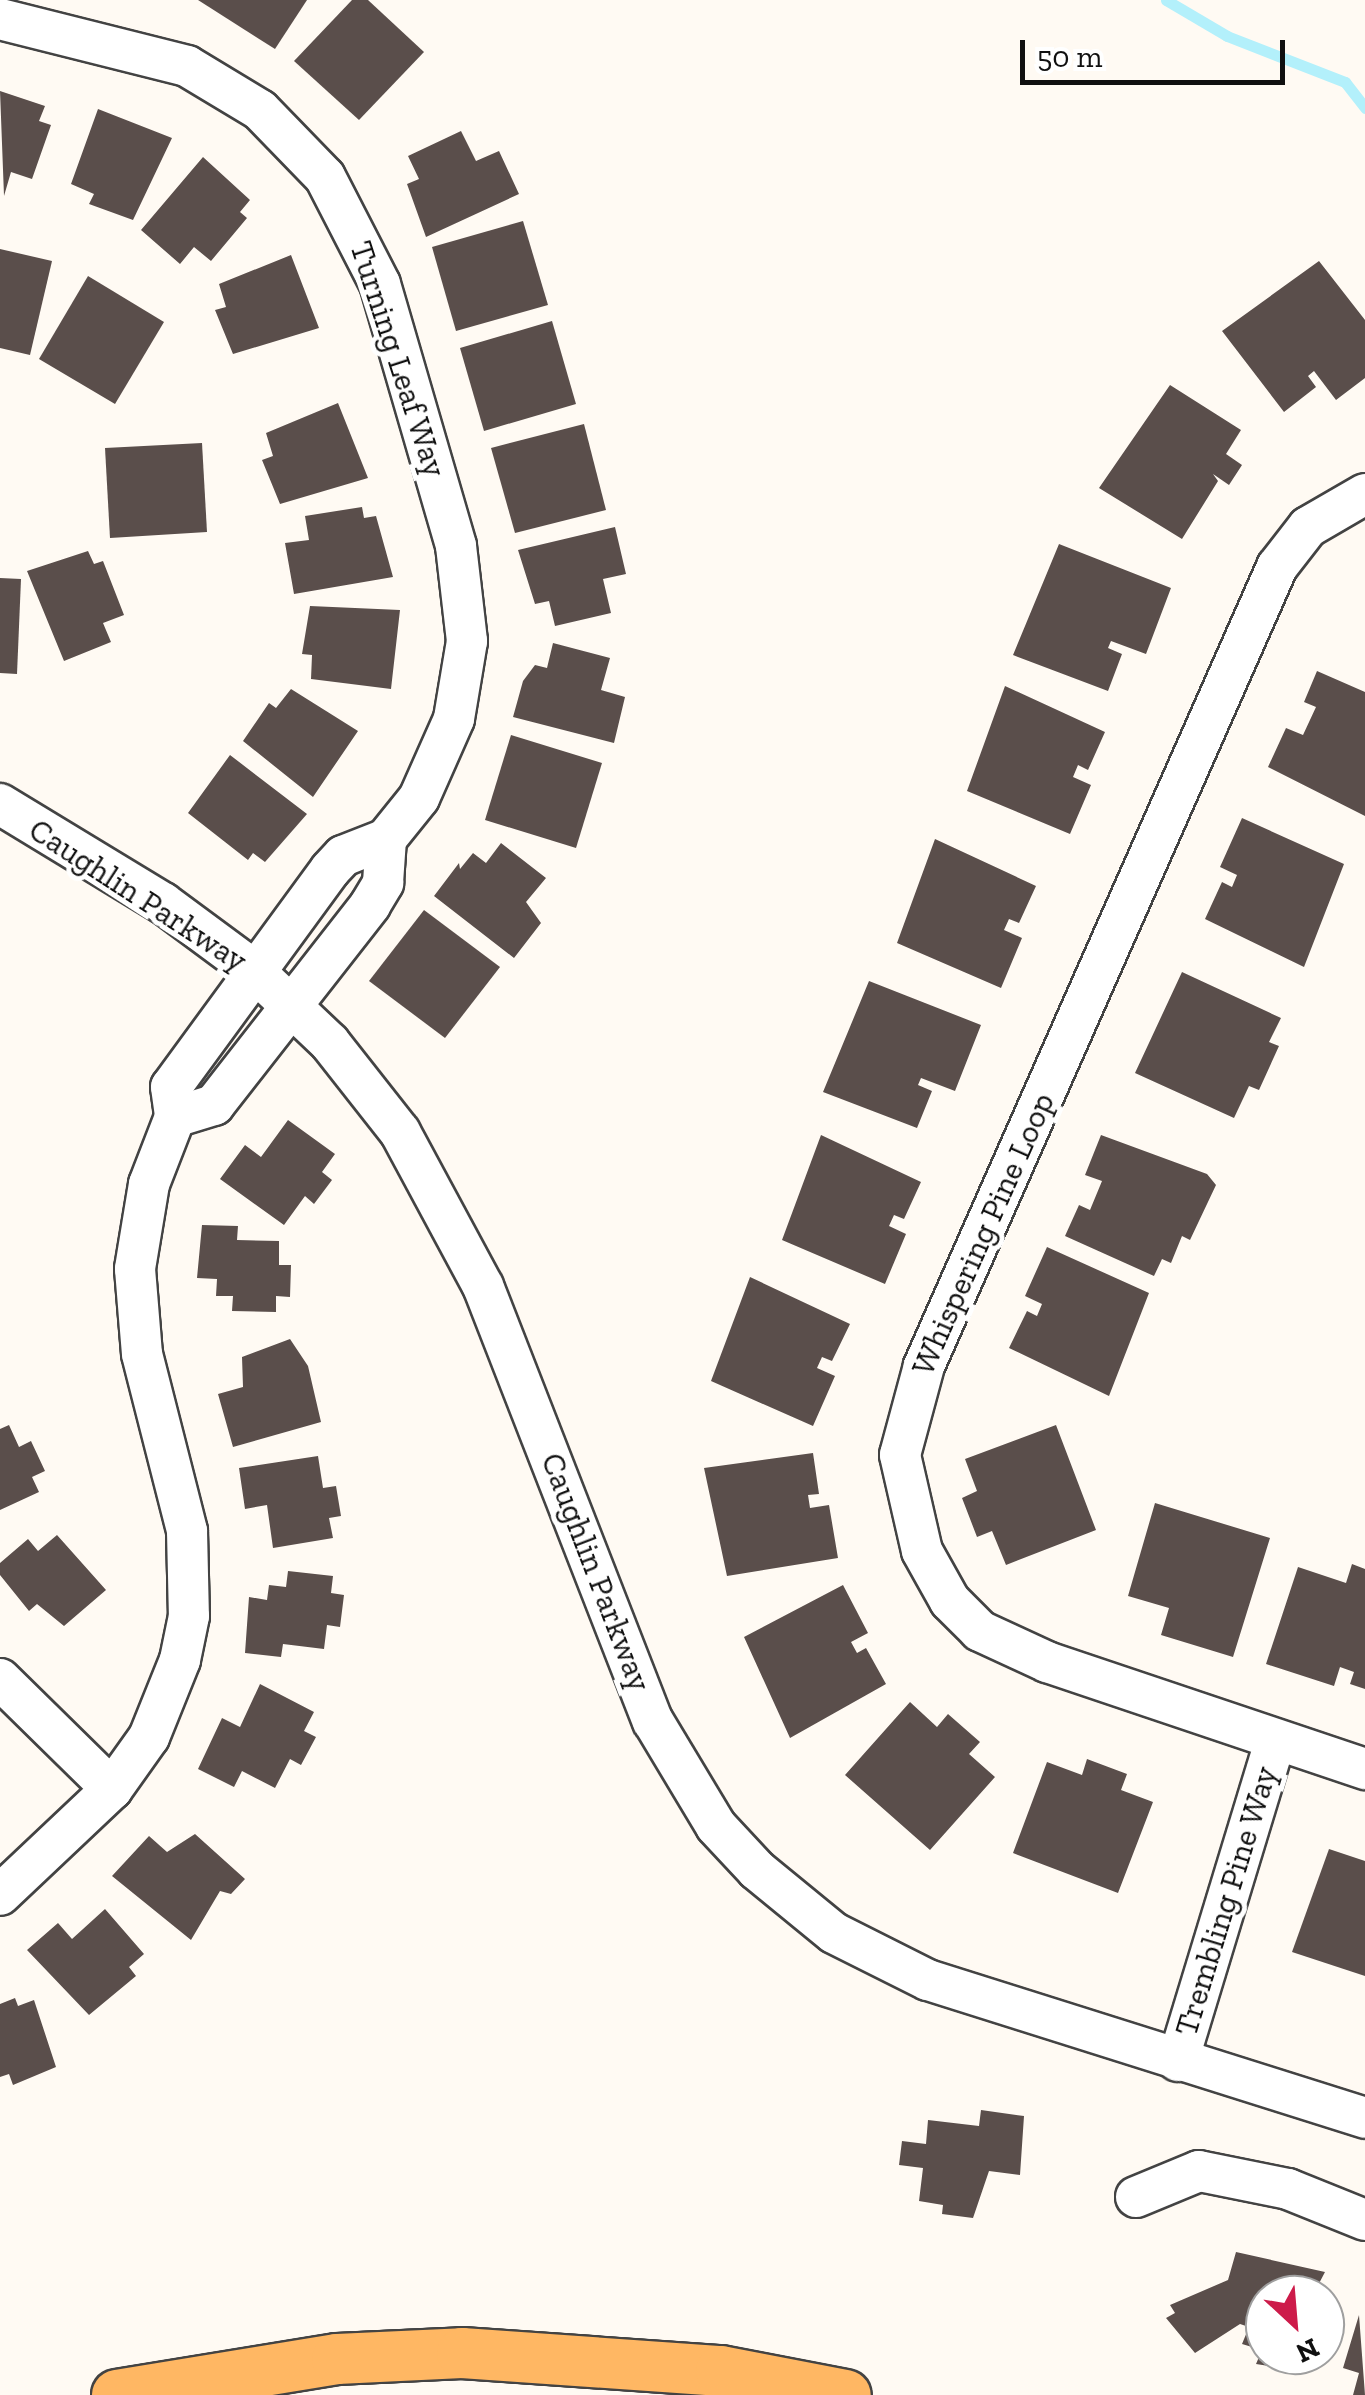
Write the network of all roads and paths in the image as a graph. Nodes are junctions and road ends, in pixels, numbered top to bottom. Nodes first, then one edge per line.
1 (0, 19) edge
2 (1365, 494) edge
3 (0, 804) edge
4 (386, 839) junction
5 (252, 968) junction
6 (292, 1003) junction
7 (175, 1117) junction
8 (0, 1679) edge
9 (1275, 1741) junction
10 (1365, 1769) edge
11 (112, 1789) junction
12 (0, 1895) edge
13 (1178, 2061) junction
14 (1365, 2118) edge
15 (1136, 2197) dead end
16 (1365, 2220) edge
17 (116, 2395) edge
18 (846, 2395) edge

1 - 4 street, Turning Leaf Way
2 - 9 street, Whispering Pine Loop
3 - 5 street, Caughlin Parkway
4 - 5 street, Turning Leaf Way
4 - 6 street
5 - 6 street, Caughlin Parkway
5 - 7 street, Turning Leaf Way
6 - 7 street
6 - 13 street, Caughlin Parkway
7 - 11 street, Turning Leaf Way
8 - 11 street
9 - 10 street, Whispering Pine Loop
9 - 13 street, Trembling Pine Way
11 - 12 street, Turning Leaf Way
13 - 14 street, Caughlin Parkway
15 - 16 street
17 - 18 main road

